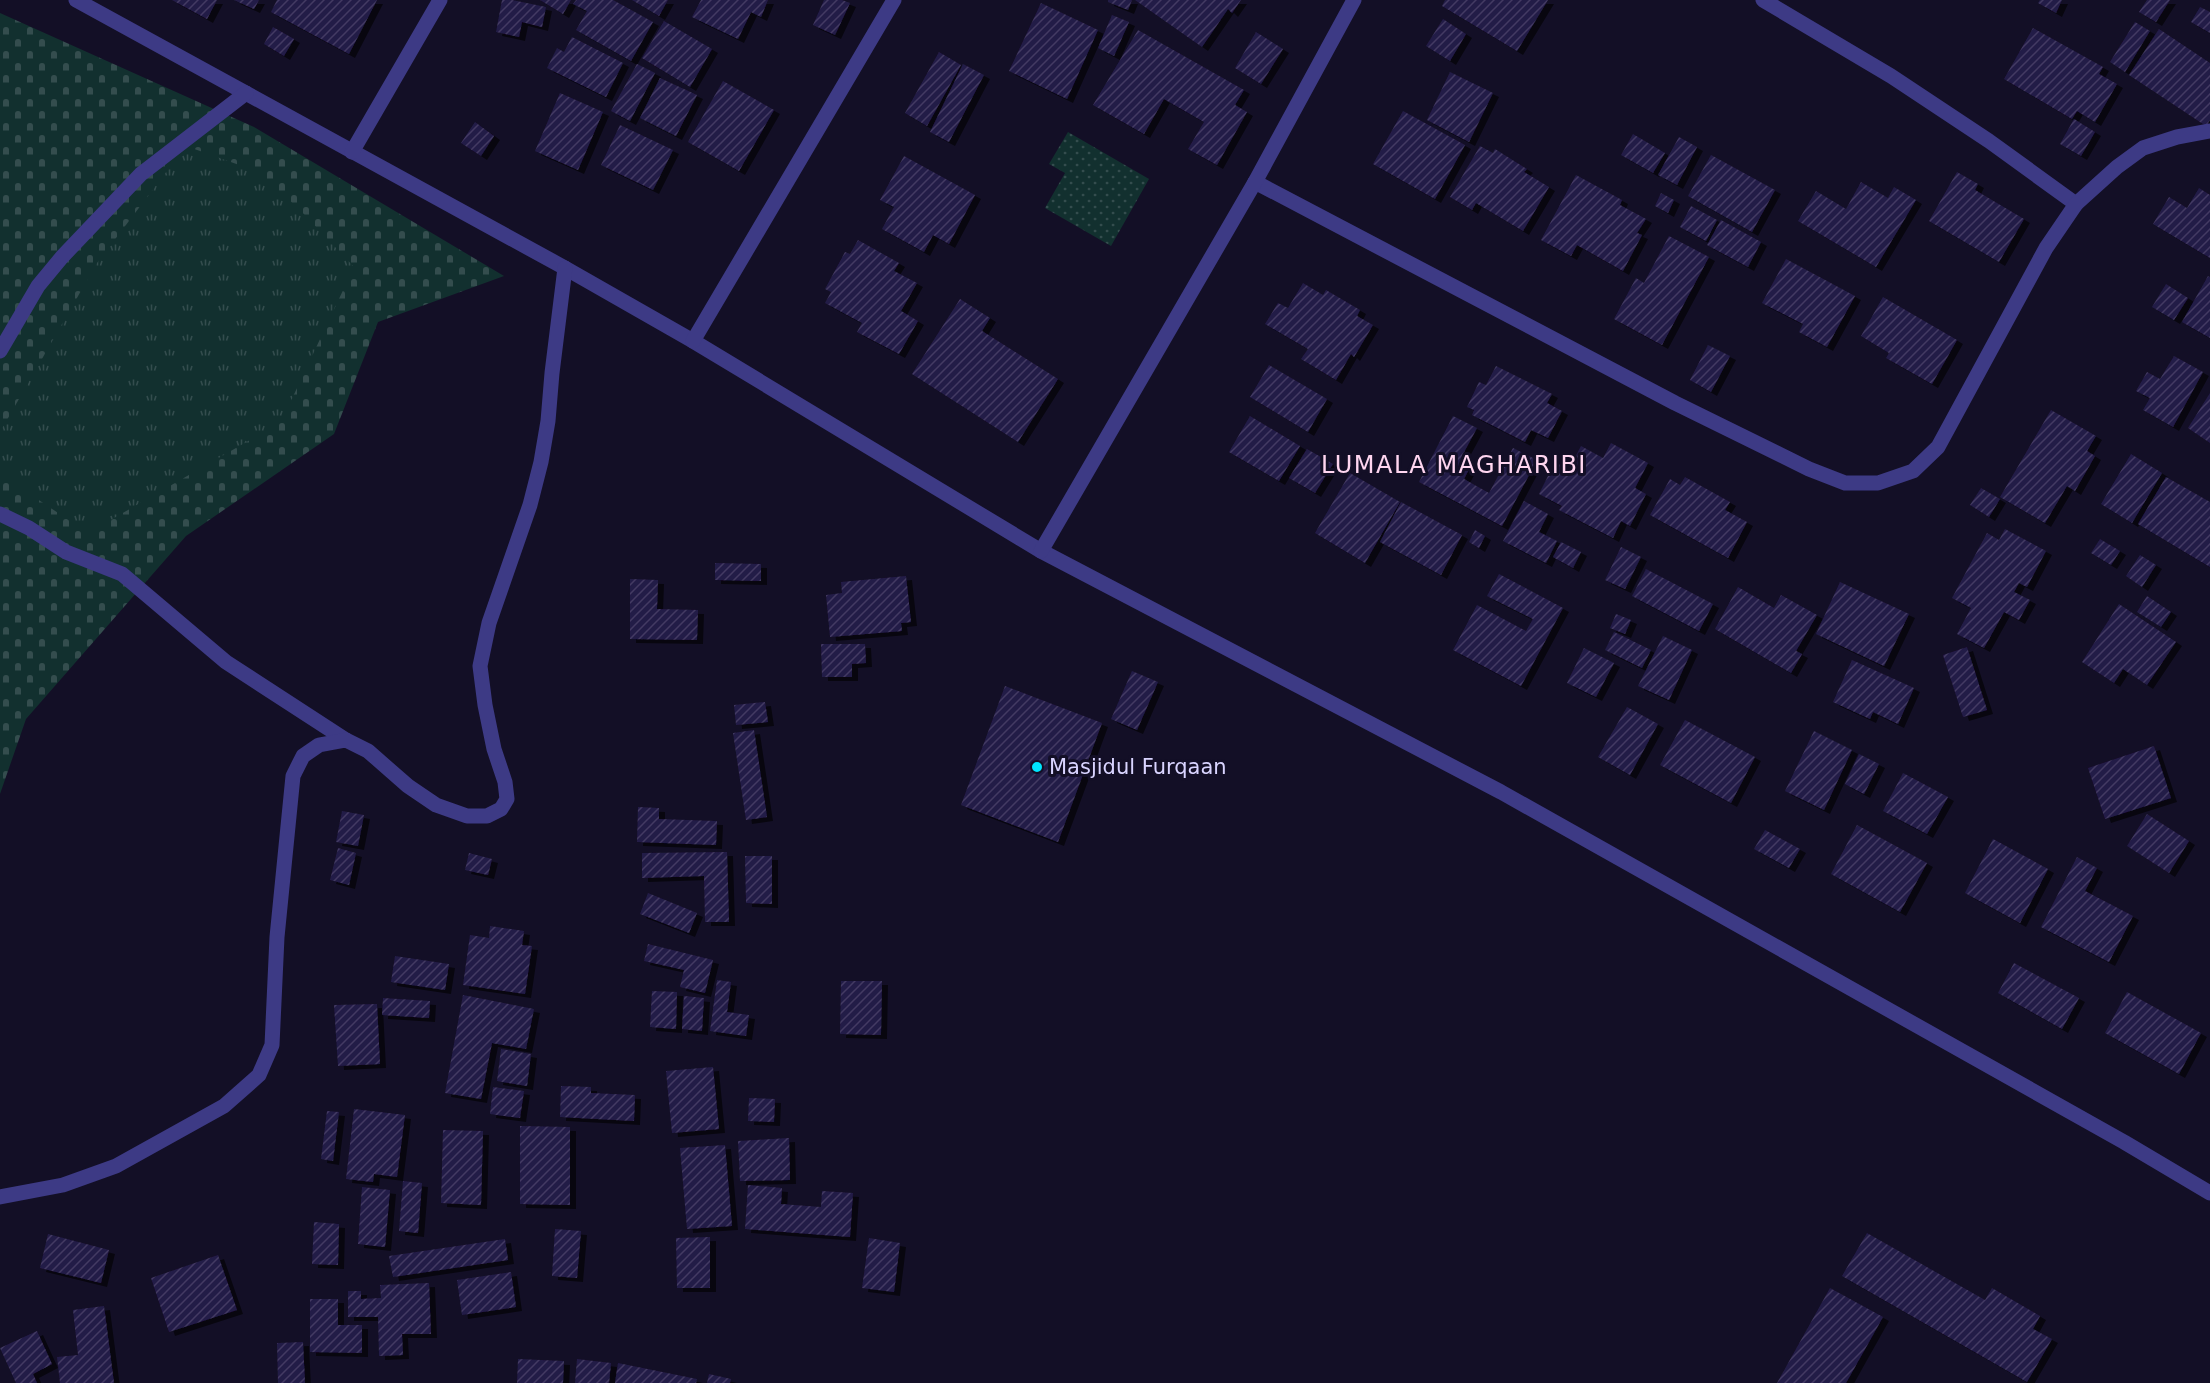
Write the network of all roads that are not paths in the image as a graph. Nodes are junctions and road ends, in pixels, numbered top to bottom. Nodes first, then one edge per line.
1 (76, 0) edge
2 (440, 0) edge
3 (894, 0) edge
4 (1354, 0) edge
5 (1763, 0) edge
6 (246, 93) junction
7 (2210, 131) edge
8 (352, 152) junction
9 (1255, 182) junction
10 (2076, 204) junction
11 (565, 268) junction
12 (693, 342) junction
13 (0, 351) edge
14 (0, 514) edge
15 (1041, 551) junction
16 (346, 740) junction
17 (2210, 1193) edge
18 (0, 1197) edge

1 - 6 street
2 - 8 street
3 - 12 street
4 - 9 street
5 - 10 street
6 - 8 street
6 - 13 street
7 - 10 street
8 - 11 street
9 - 10 street
9 - 15 street
11 - 12 street
11 - 16 street
12 - 15 street
14 - 16 street
15 - 17 street
16 - 18 street

